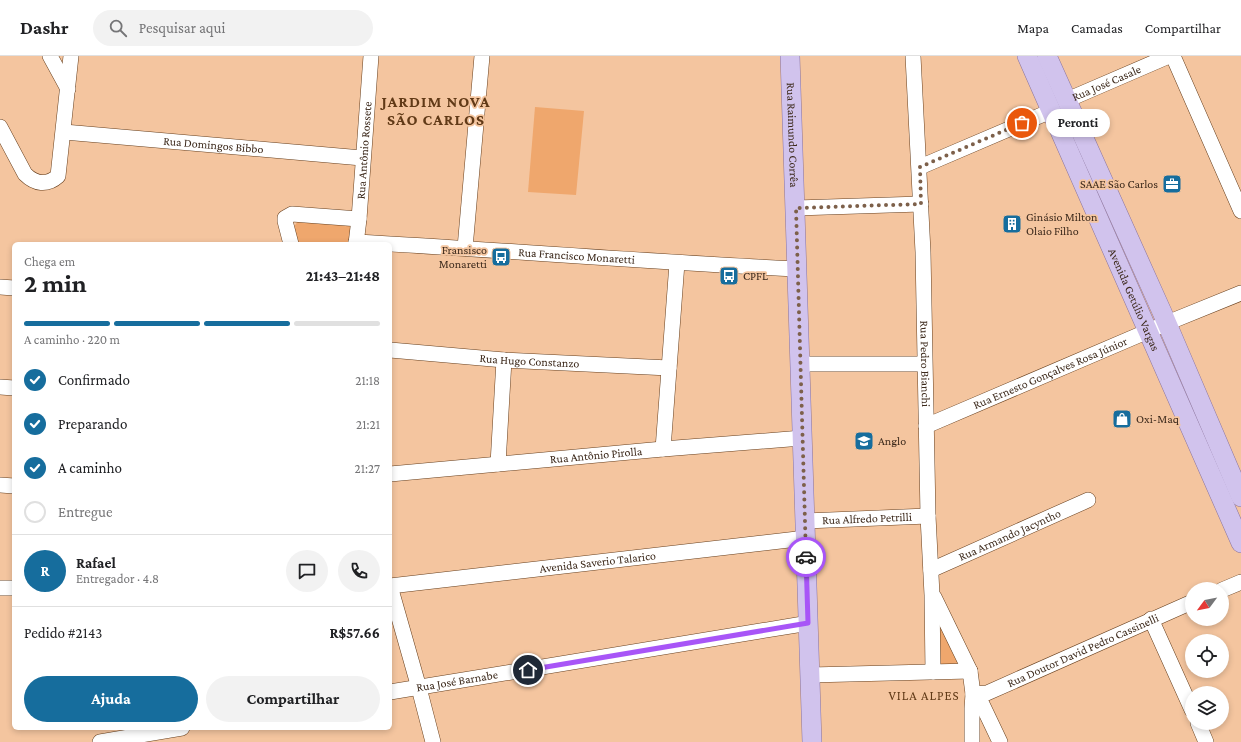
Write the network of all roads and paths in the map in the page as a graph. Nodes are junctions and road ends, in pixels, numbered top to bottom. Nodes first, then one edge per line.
1 (50, 56) edge
2 (71, 56) edge
3 (371, 56) edge
4 (482, 56) edge
5 (790, 56) edge
6 (913, 56) edge
7 (1027, 56) edge
8 (1047, 56) edge
9 (1169, 56) edge
10 (1173, 56) edge
11 (68, 89) junction
12 (1067, 100) junction
13 (1051, 111) junction
14 (0, 127) edge
15 (64, 132) junction
16 (362, 158) junction
17 (920, 167) junction
18 (921, 204) junction
19 (796, 208) junction
20 (1241, 211) edge
21 (359, 219) junction
22 (290, 242) edge
23 (356, 242) edge
24 (392, 245) edge
25 (465, 248) junction
26 (677, 263) junction
27 (797, 269) junction
28 (0, 287) edge
29 (12, 288) edge
30 (1241, 293) edge
31 (1167, 323) junction
32 (1148, 332) junction
33 (392, 350) edge
34 (504, 360) junction
35 (801, 364) junction
36 (924, 364) junction
37 (669, 368) junction
38 (0, 387) edge
39 (12, 388) edge
40 (926, 426) junction
41 (802, 438) junction
42 (663, 448) junction
43 (498, 464) junction
44 (392, 474) edge
45 (0, 485) edge
46 (12, 486) edge
47 (1241, 497) edge
48 (1088, 500) dead end
49 (928, 516) junction
50 (806, 530) junction
51 (1241, 543) edge
52 (931, 570) junction
53 (1241, 582) edge
54 (392, 586) edge
55 (1229, 587) edge
56 (0, 588) edge
57 (12, 588) edge
58 (932, 595) junction
59 (392, 600) edge
60 (1185, 605) edge
61 (1151, 619) junction
62 (808, 623) junction
63 (970, 671) junction
64 (933, 672) junction
65 (810, 675) junction
66 (419, 688) junction
67 (392, 692) edge
68 (973, 694) junction
69 (1185, 694) edge
70 (170, 730) edge
71 (1201, 730) edge
72 (100, 742) edge
73 (433, 742) edge
74 (812, 742) edge
75 (972, 742) edge
76 (1000, 742) edge
77 (1206, 742) edge

1 - 11 street
2 - 11 street
3 - 16 street, Rua Antônio Rossete
4 - 25 street
5 - 19 main road, Rua Raimundo Corrêa
6 - 17 street, Rua Pedro Bianchi
7 - 13 main road, Avenida Getúlio Vargas
8 - 12 main road, Avenida Getúlio Vargas
9 - 12 street, Rua José Casale
10 - 20 street
11 - 15 street
12 - 31 main road, Avenida Getúlio Vargas
13 - 17 street
13 - 32 main road, Avenida Getúlio Vargas
14 - 15 street
15 - 16 street, Rua Domingos Bibbo
16 - 21 street, Rua Antônio Rossete
17 - 18 street, Rua Pedro Bianchi
18 - 19 street
18 - 36 street, Rua Pedro Bianchi
19 - 27 main road, Rua Raimundo Corrêa
21 - 22 street
21 - 23 street, Rua Antônio Rossete
24 - 25 street, Rua Francisco Monaretti
25 - 26 street, Rua Francisco Monaretti
26 - 27 street, Rua Francisco Monaretti
26 - 37 street
27 - 35 main road, Rua Raimundo Corrêa
28 - 29 street
30 - 31 street, Rua Ernesto Gonçalves Rosa Júnior
31 - 32 street, Rua Ernesto Gonçalves Rosa Júnior
31 - 47 main road, Avenida Getúlio Vargas
32 - 40 street, Rua Ernesto Gonçalves Rosa Júnior
32 - 51 main road, Avenida Getúlio Vargas
33 - 34 street, Rua Hugo Constanzo
34 - 37 street, Rua Hugo Constanzo
34 - 43 street
35 - 36 street
35 - 41 main road, Rua Raimundo Corrêa
36 - 40 street, Rua Pedro Bianchi
37 - 42 street
38 - 39 street
40 - 49 street, Rua Pedro Bianchi
41 - 42 street, Rua Antônio Pirolla
41 - 50 main road, Rua Raimundo Corrêa
42 - 43 street, Rua Antônio Pirolla
43 - 44 street, Rua Antônio Pirolla
45 - 46 street
48 - 52 street, Rua Armando Jacyntho
49 - 50 street, Rua Alfredo Petrilli
49 - 52 street, Rua Pedro Bianchi
50 - 54 street, Avenida Saverio Talarico
50 - 62 main road, Rua Raimundo Corrêa
52 - 58 street, Rua Pedro Bianchi
53 - 55 street
56 - 57 street
58 - 63 street
58 - 64 street, Rua Pedro Bianchi
59 - 66 street
60 - 61 street, Rua Doutor David Pedro Cassinelli
61 - 68 street, Rua Doutor David Pedro Cassinelli
61 - 69 street
62 - 65 main road, Rua Raimundo Corrêa
62 - 66 street, Rua José Barnabe
63 - 64 street
63 - 68 street
64 - 65 street
65 - 74 main road, Rua Raimundo Corrêa
66 - 67 street, Rua José Barnabe
66 - 73 street
68 - 75 street
68 - 76 street
70 - 72 street
71 - 77 street

